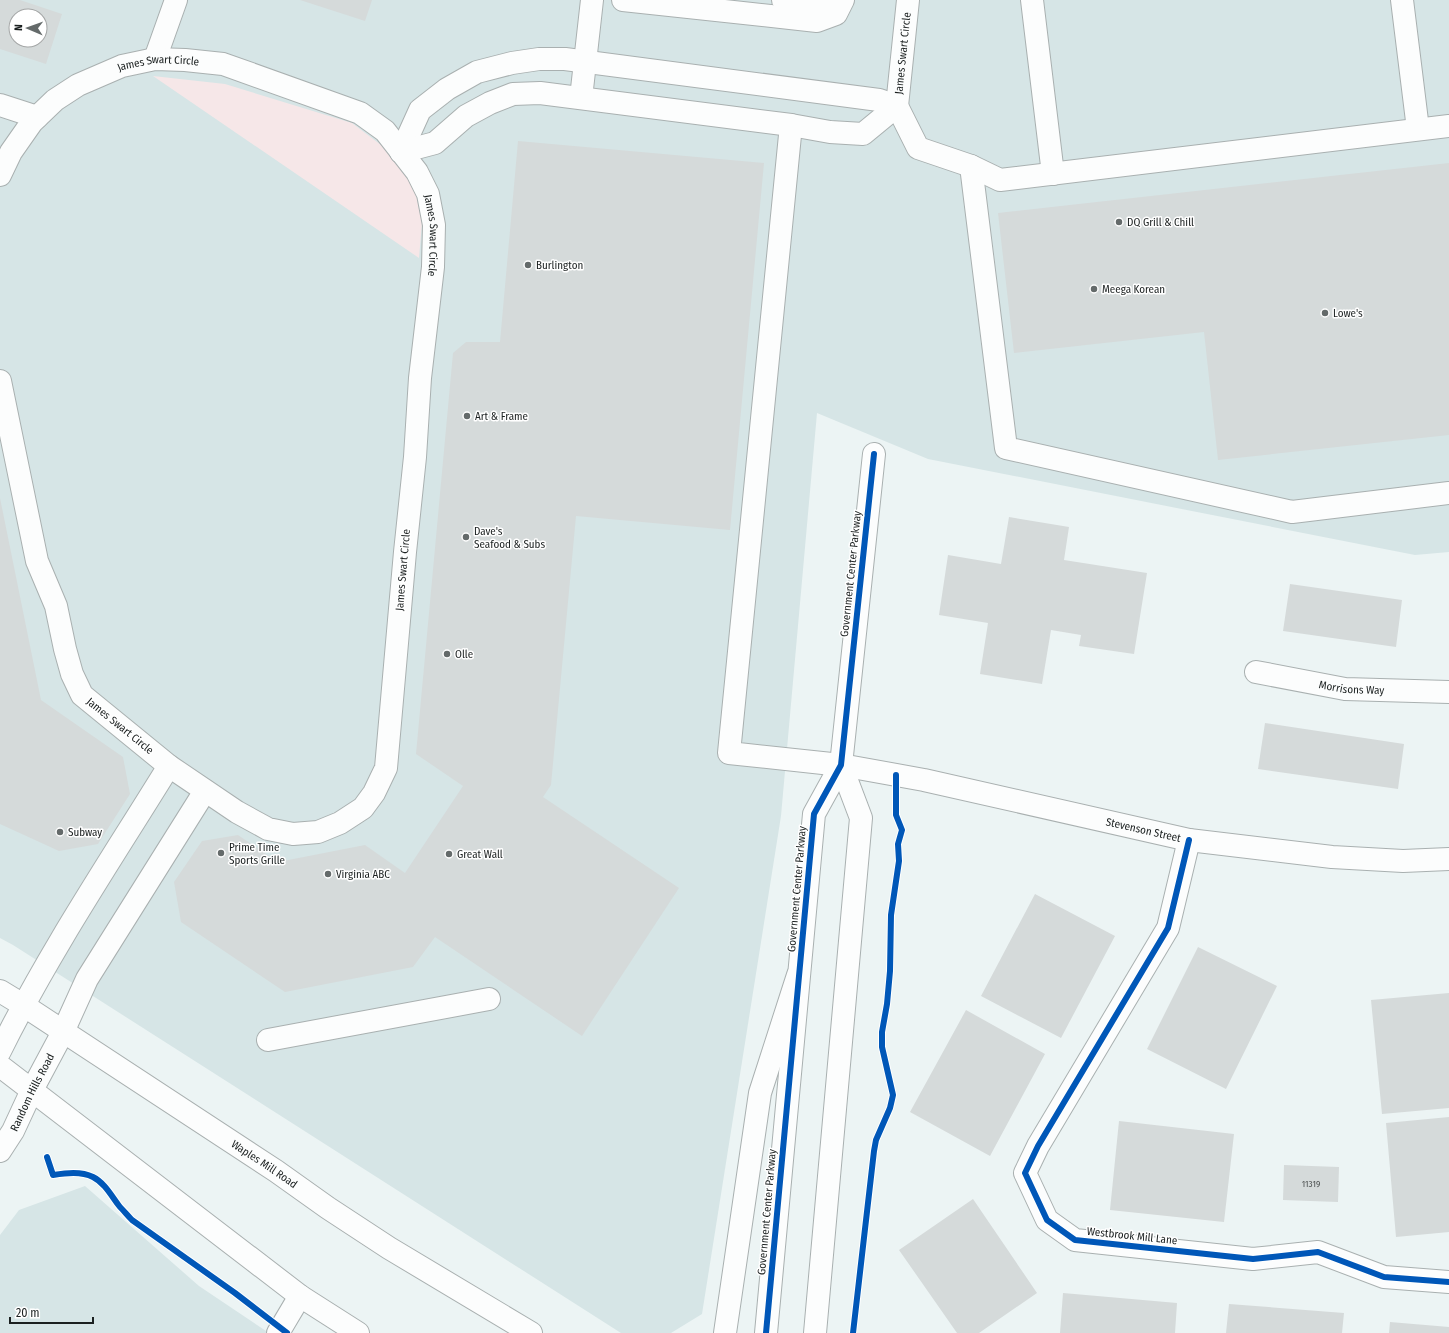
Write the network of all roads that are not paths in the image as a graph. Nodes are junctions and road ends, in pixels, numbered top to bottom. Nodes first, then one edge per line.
1 (176, 0) edge
2 (592, 0) edge
3 (623, 0) edge
4 (783, 0) edge
5 (821, 0) edge
6 (843, 0) edge
7 (908, 0) edge
8 (1032, 0) edge
9 (1402, 0) edge
10 (154, 59) junction
11 (586, 62) junction
12 (581, 98) junction
13 (0, 105) edge
14 (897, 106) junction
15 (37, 117) junction
16 (791, 125) junction
17 (1449, 126) edge
18 (1418, 129) junction
19 (401, 152) junction
20 (970, 166) junction
21 (1053, 174) junction
22 (0, 176) edge
23 (0, 381) edge
24 (874, 454) dead end
25 (1449, 493) edge
26 (1256, 672) dead end
27 (1449, 692) edge
28 (841, 765) junction
29 (169, 766) junction
30 (205, 791) junction
31 (1189, 840) junction
32 (1449, 859) edge
33 (798, 975) junction
34 (0, 991) edge
35 (489, 999) dead end
36 (23, 1005) junction
37 (63, 1032) junction
38 (268, 1040) dead end
39 (0, 1051) edge
40 (0, 1066) edge
41 (32, 1090) junction
42 (0, 1151) edge
43 (1449, 1282) edge
44 (300, 1296) junction
45 (278, 1333) edge
46 (358, 1333) edge
47 (531, 1333) edge
48 (725, 1333) edge
49 (766, 1333) edge
50 (815, 1333) edge

1 - 10 street
2 - 11 street
3 - 6 street
4 - 5 street
7 - 14 street, James Swart Circle
8 - 21 street
9 - 18 street
10 - 15 street, James Swart Circle
10 - 19 street, James Swart Circle
11 - 12 street
11 - 14 street
11 - 19 street
12 - 16 street
12 - 19 street
13 - 15 street
14 - 16 street
14 - 20 street
15 - 22 street, James Swart Circle
16 - 28 street, Stevenson Street
17 - 18 street
18 - 21 street
19 - 30 street, James Swart Circle
20 - 21 street
20 - 25 street
23 - 29 street, James Swart Circle
24 - 28 street, Government Center Parkway
26 - 27 street, Morrisons Way
28 - 31 street, Stevenson Street
28 - 33 street, Government Center Parkway
28 - 50 street, Government Center Parkway
29 - 30 street, James Swart Circle
29 - 36 street
30 - 37 street, Random Hills Road
31 - 32 street, Stevenson Street
31 - 43 street, Westbrook Mill Lane
33 - 48 street
33 - 49 street, Government Center Parkway
34 - 36 street, Waples Mill Road
35 - 38 street
36 - 37 street, Waples Mill Road
36 - 39 street
37 - 41 street, Random Hills Road
37 - 47 street, Waples Mill Road
40 - 41 street
41 - 42 street, Random Hills Road
41 - 44 street
44 - 45 street
44 - 46 street

